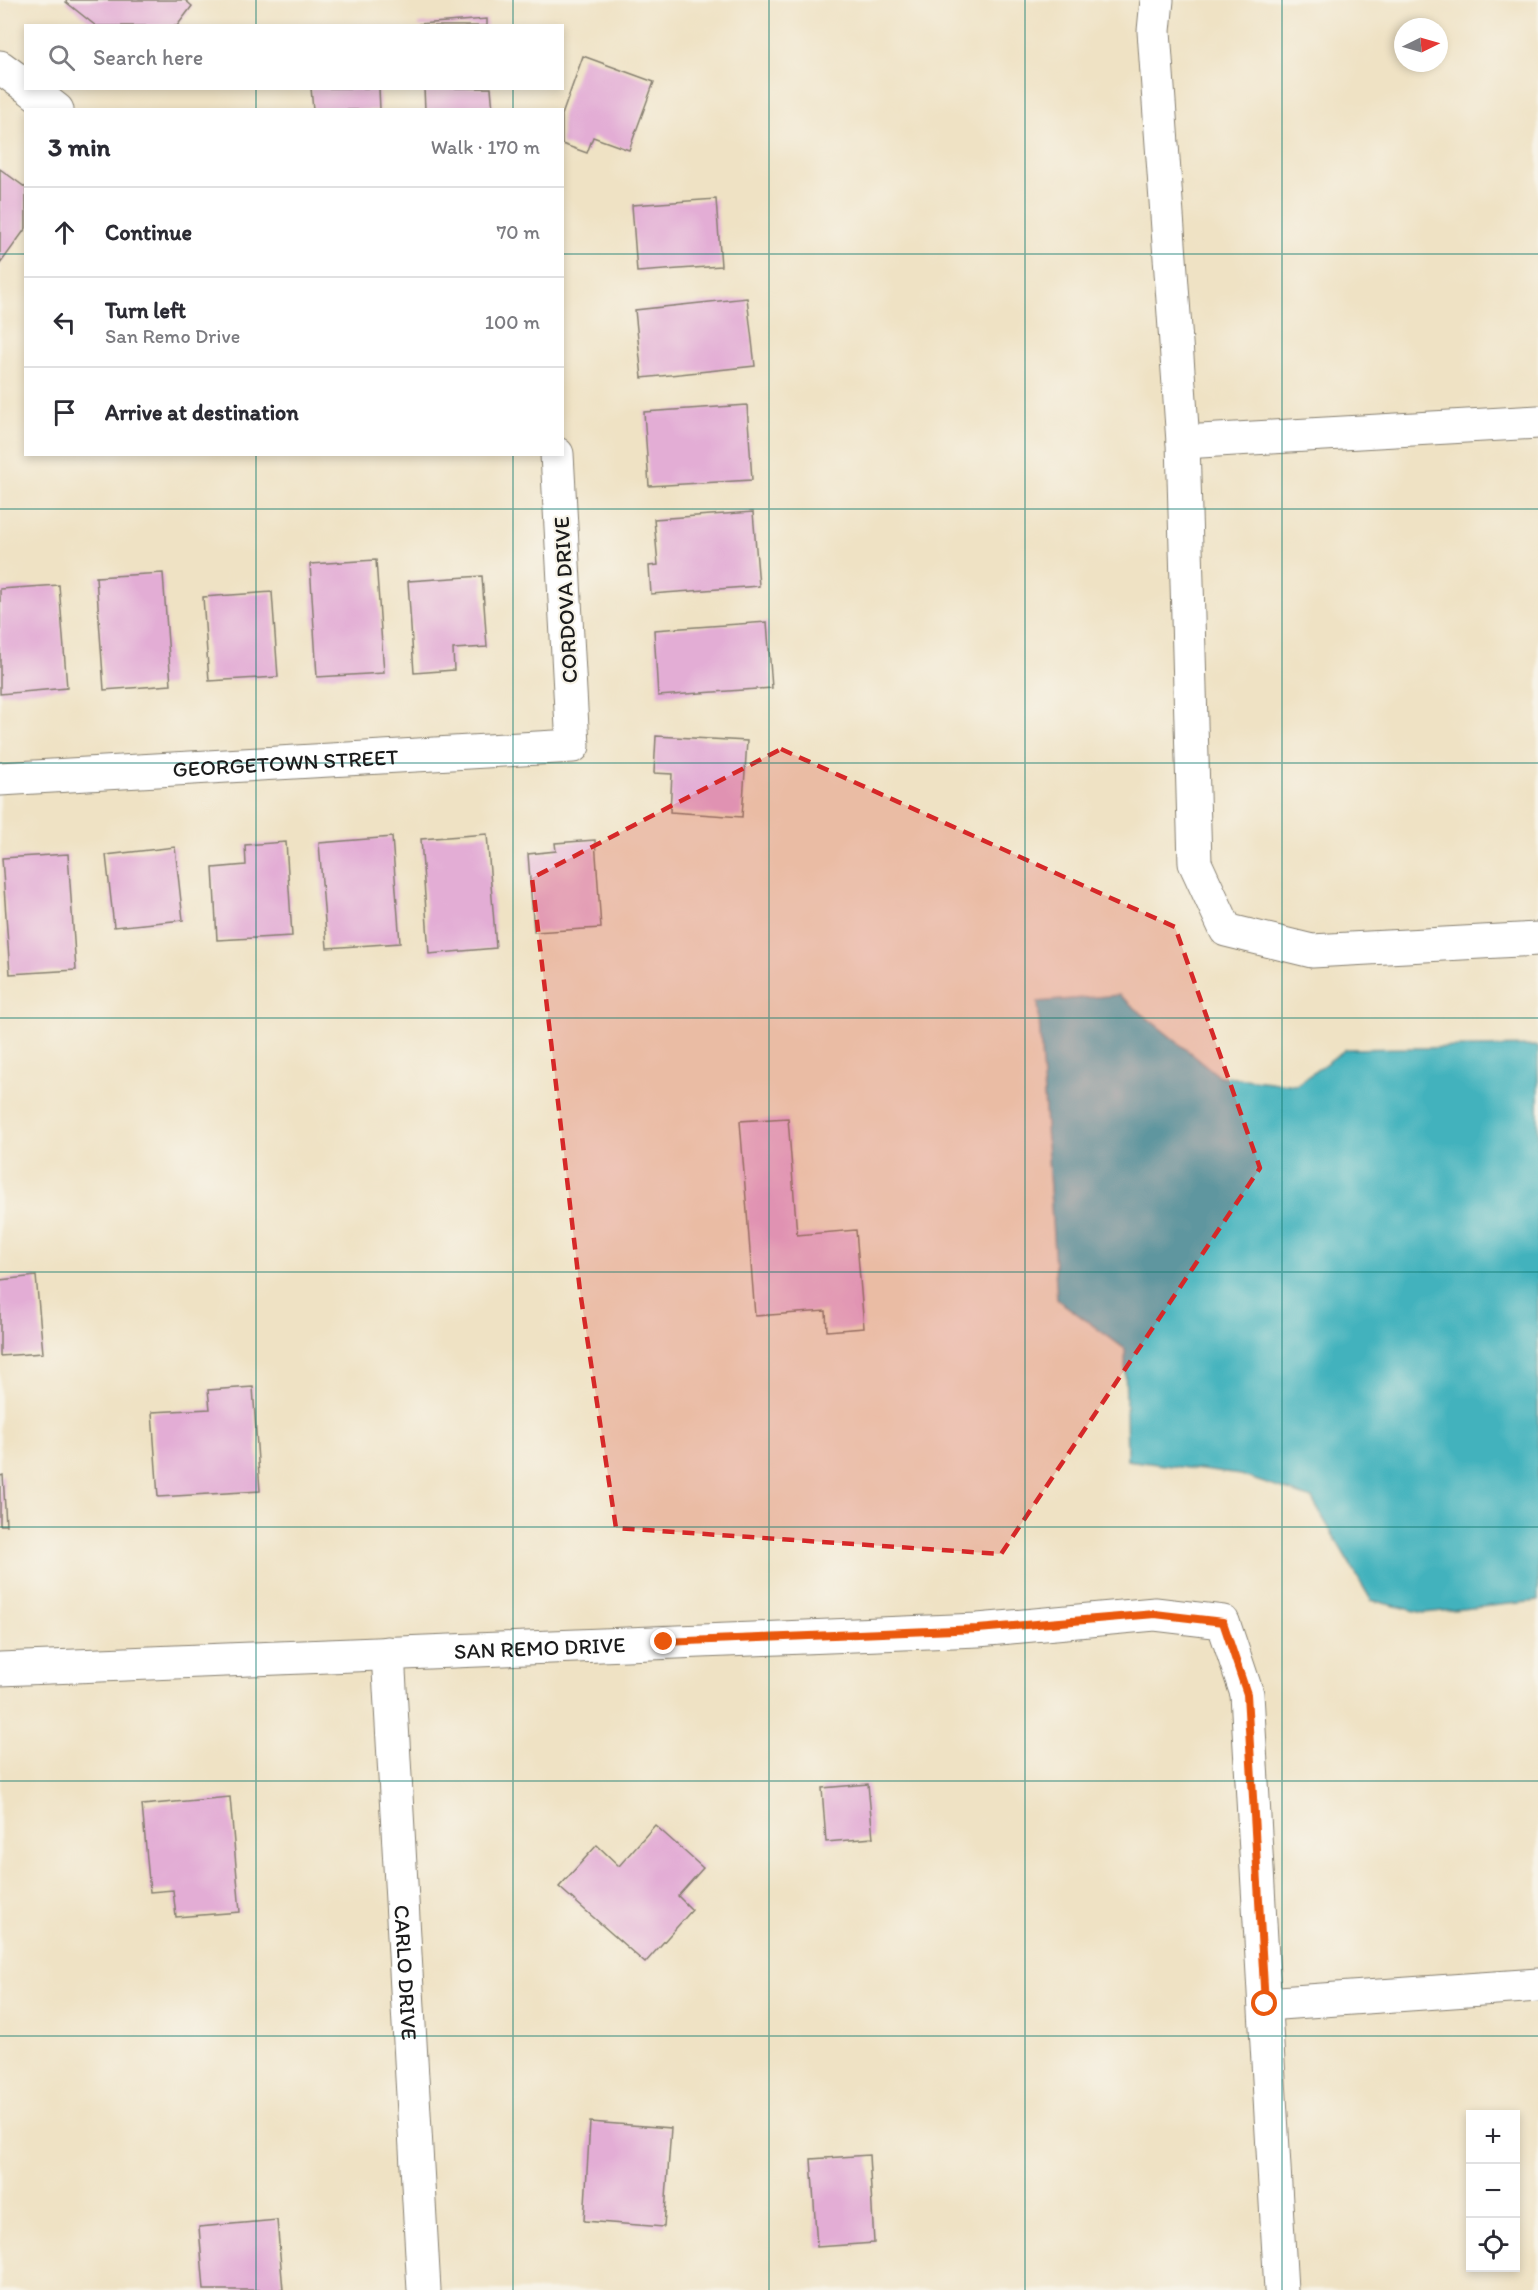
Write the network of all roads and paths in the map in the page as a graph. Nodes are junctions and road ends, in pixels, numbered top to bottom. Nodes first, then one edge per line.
1 (1157, 0) edge
2 (0, 67) edge
3 (24, 85) edge
4 (31, 90) edge
5 (54, 108) edge
6 (1538, 422) edge
7 (1183, 442) junction
8 (557, 456) edge
9 (573, 746) joint
10 (0, 779) edge
11 (1538, 939) edge
12 (388, 1653) junction
13 (0, 1669) edge
14 (1538, 1985) edge
15 (1265, 2004) junction
16 (424, 2290) edge
17 (1281, 2290) edge

1 - 7 street
2 - 3 street
4 - 5 street
6 - 7 street
7 - 11 street
8 - 9 street, CORDOVA DRIVE
9 - 10 street, GEORGETOWN STREET
12 - 13 street, SAN REMO DRIVE
12 - 15 street, SAN REMO DRIVE
12 - 16 street, CARLO DRIVE
14 - 15 street
15 - 17 street

